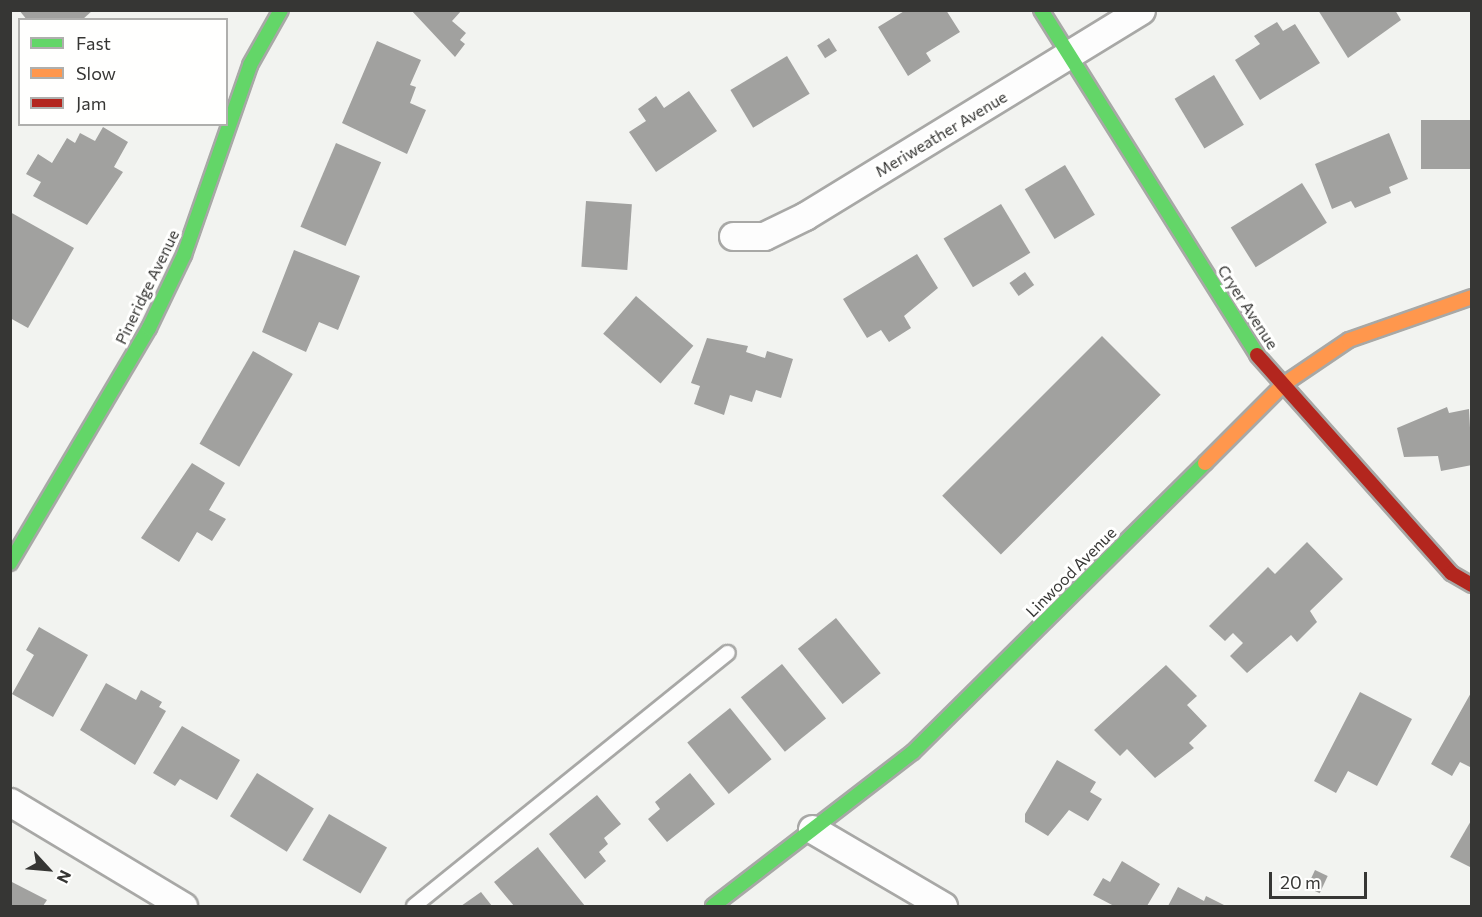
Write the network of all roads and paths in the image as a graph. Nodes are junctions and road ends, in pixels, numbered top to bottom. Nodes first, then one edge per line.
1 (281, 10) edge
2 (1041, 10) edge
3 (1142, 10) edge
4 (1069, 56) junction
5 (733, 236) dead end
6 (1472, 297) edge
7 (1284, 384) junction
8 (10, 563) edge
9 (1472, 585) edge
10 (728, 653) dead end
11 (10, 802) edge
12 (812, 830) junction
13 (183, 906) edge
14 (414, 906) edge
15 (713, 906) edge
16 (943, 906) edge

1 - 8 street, Pineridge Avenue
2 - 4 street, Cryer Avenue
3 - 4 street, Meriweather Avenue
4 - 5 street, Meriweather Avenue
4 - 7 street, Cryer Avenue
6 - 7 street, Linwood Avenue
7 - 9 street, Cryer Avenue
7 - 12 street, Linwood Avenue
10 - 14 lane
11 - 13 street
12 - 15 street, Linwood Avenue
12 - 16 street

